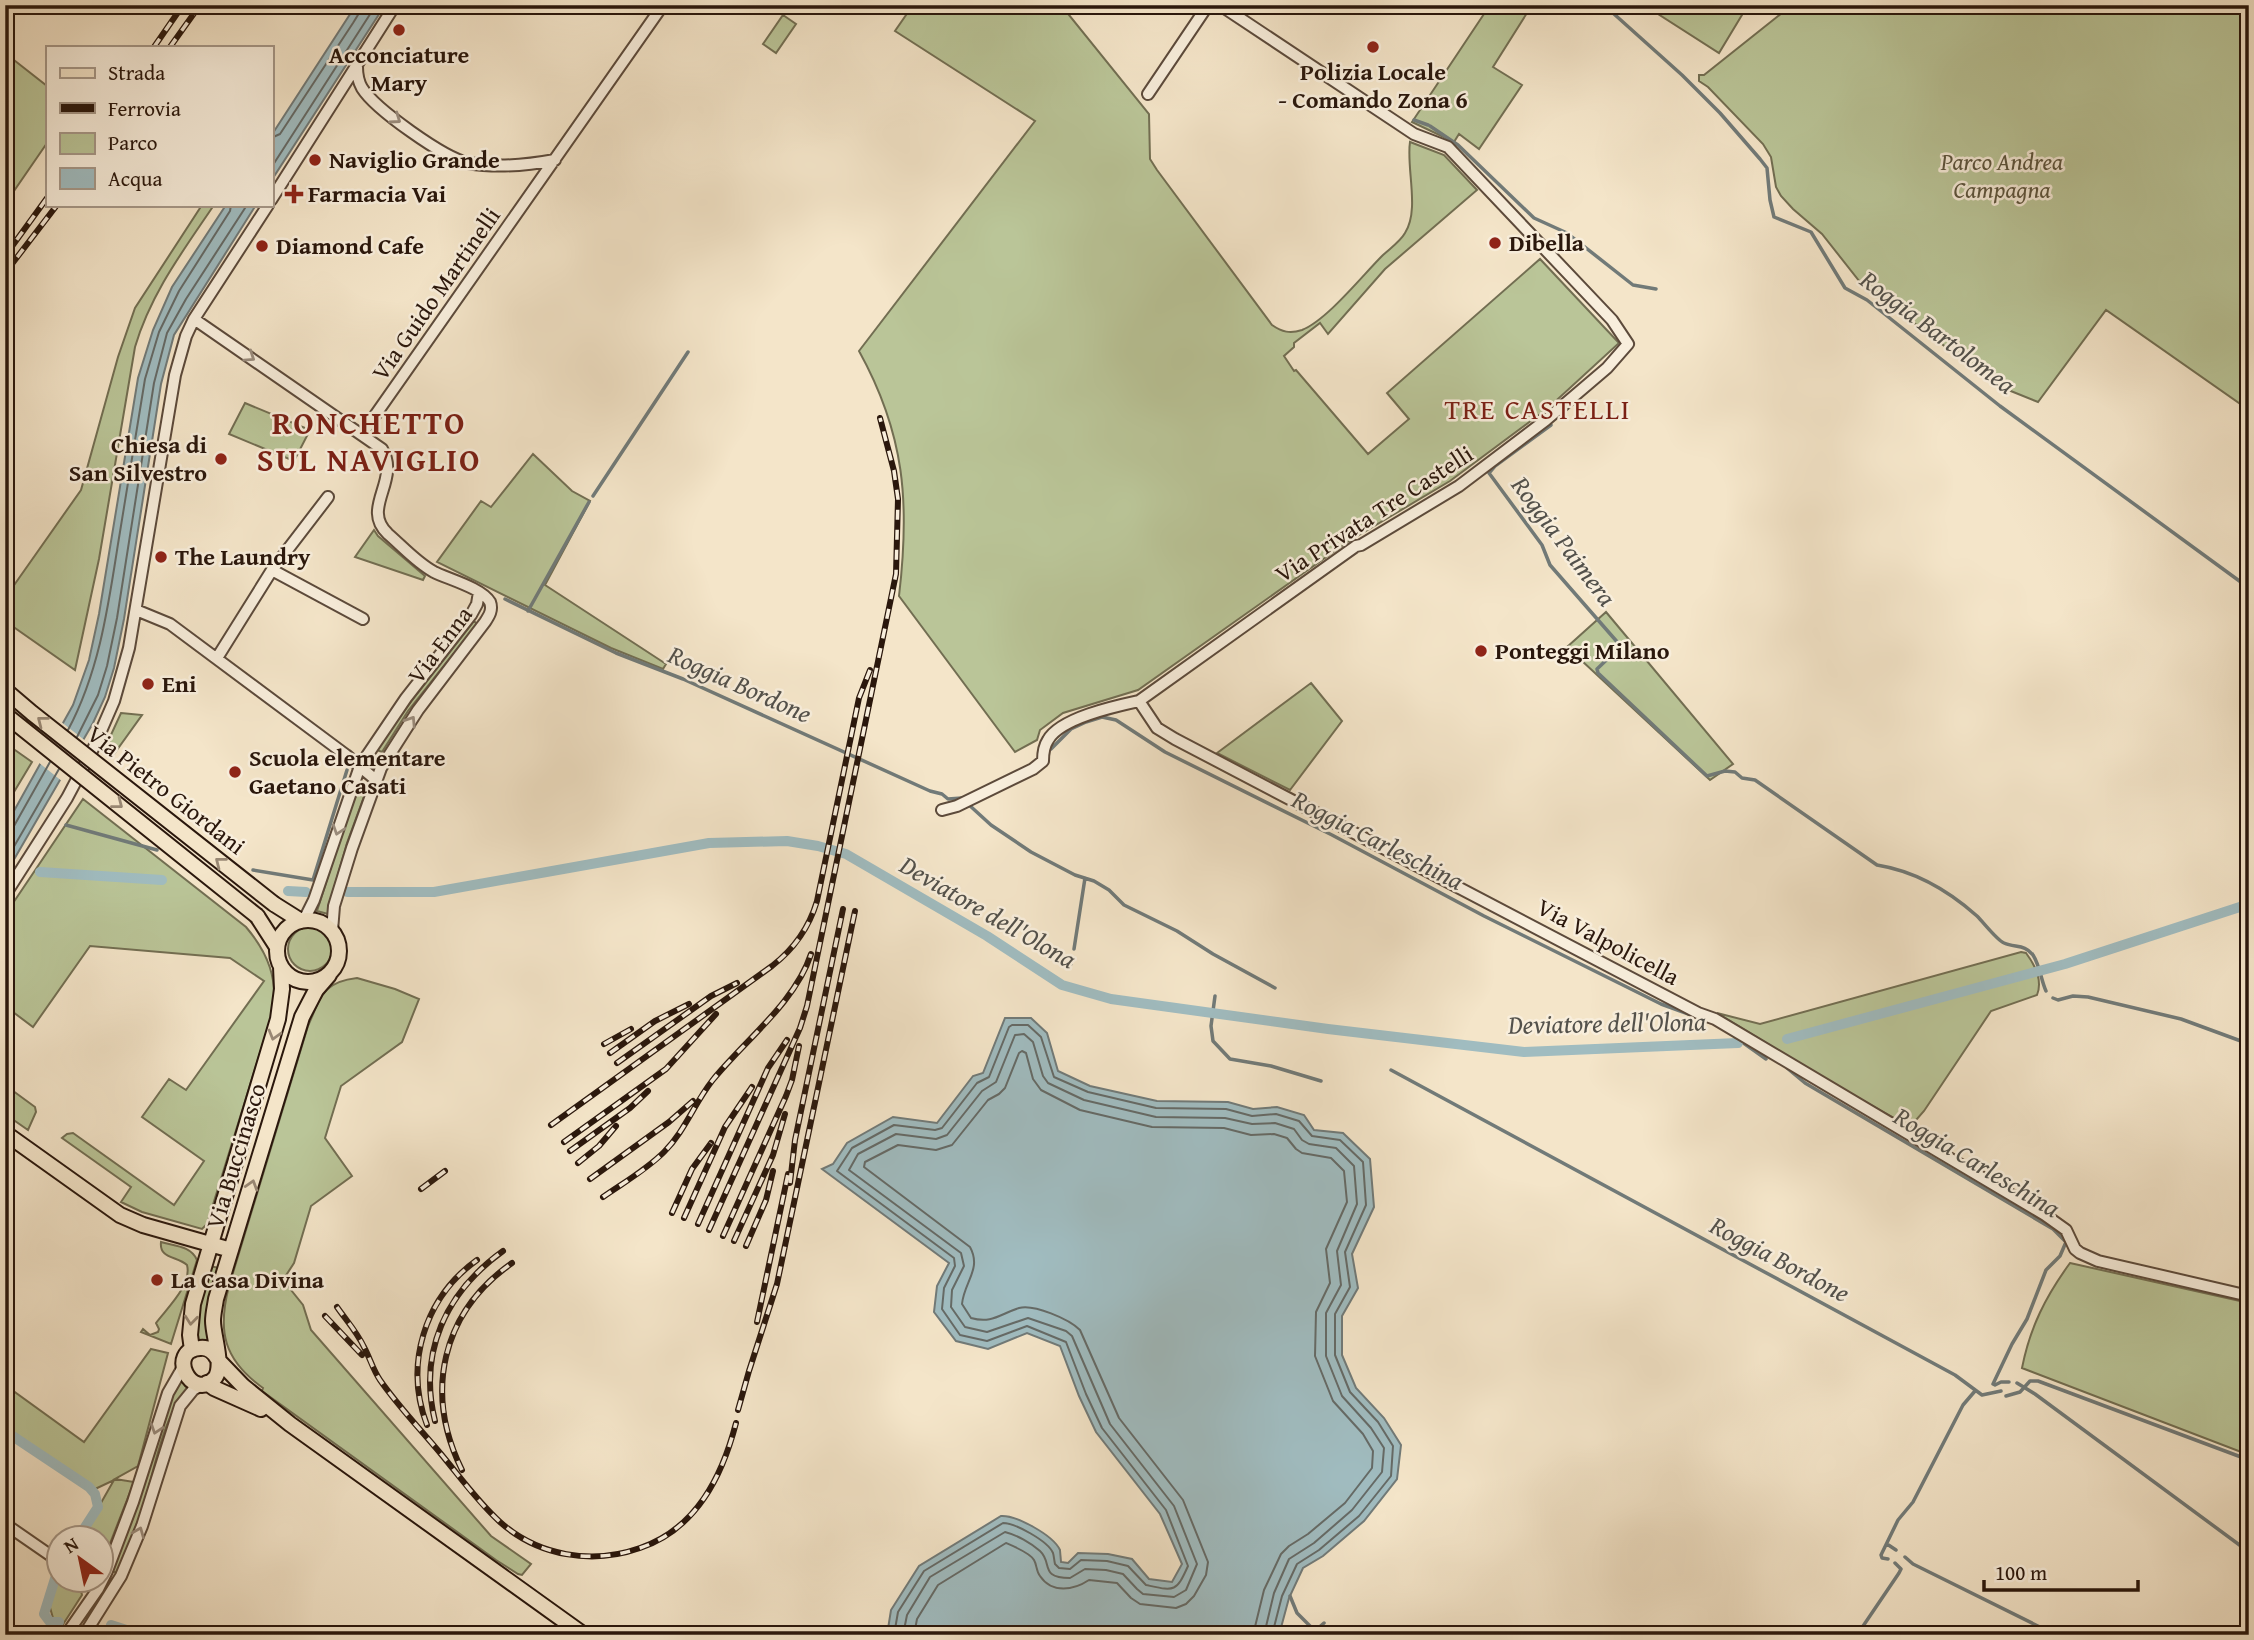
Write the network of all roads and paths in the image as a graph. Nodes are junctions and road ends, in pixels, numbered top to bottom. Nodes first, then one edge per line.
1 (396, 5) edge
2 (663, 5) edge
3 (1208, 5) edge
4 (1220, 5) edge
5 (357, 67) junction
6 (359, 82) junction
7 (345, 86) junction
8 (1149, 94) dead end
9 (555, 160) junction
10 (273, 197) edge
11 (267, 206) edge
12 (194, 319) junction
13 (362, 434) junction
14 (328, 497) dead end
15 (272, 570) junction
16 (479, 592) junction
17 (136, 610) junction
18 (363, 619) dead end
19 (217, 658) junction
20 (5, 690) edge
21 (1139, 701) junction
22 (5, 715) edge
23 (360, 766) junction
24 (376, 780) junction
25 (942, 810) dead end
26 (5, 895) edge
27 (303, 920) junction
28 (332, 931) junction
29 (277, 947) junction
30 (281, 967) junction
31 (329, 975) junction
32 (5, 1133) edge
33 (212, 1244) junction
34 (231, 1250) junction
35 (2249, 1296) edge
36 (192, 1350) junction
37 (218, 1359) junction
38 (183, 1367) junction
39 (205, 1384) junction
40 (290, 1424) junction
41 (5, 1524) edge
42 (116, 1545) edge
43 (46, 1552) edge
44 (95, 1594) edge
45 (69, 1630) edge
46 (84, 1635) edge
47 (584, 1635) edge

1 - 5 street
2 - 9 street, Via Guido Martinelli
3 - 8 street
4 - 21 street, Via Privata Tre Castelli
5 - 6 street
5 - 7 street
6 - 7 street
6 -> 9 street
7 - 10 street
9 - 13 street, Via Guido Martinelli
11 - 12 street
12 -> 13 street
12 - 17 street
13 - 16 street
14 - 15 street
15 - 18 street
15 - 19 street
16 - 23 street, Via Enna
24 -> 16 street, Via Enna
17 - 19 street
17 - 26 street
19 - 23 street
27 -> 20 main road, Via Pietro Giordani, bridge
21 - 25 street
21 - 35 street, Via Valpolicella
22 -> 29 main road, Via Pietro Giordani, bridge
23 - 24 street
23 -> 27 street
24 - 28 street
27 - 28 main road, Via Pietro Giordani
27 - 29 main road
28 - 31 main road
29 - 30 main road, Via Pietro Giordani
30 - 31 main road
30 -> 33 main road, Via Buccinasco
34 -> 31 main road, Via Buccinasco
32 - 33 main road
33 - 34 main road
33 -> 36 main road, Via Buccinasco
34 - 37 main road, Via Buccinasco
36 - 37 main road
36 - 38 main road, Via Buccinasco
37 - 39 main road
37 - 40 main road
38 - 39 main road
38 -> 42 street, Via Buccinasco
39 - 40 main road
46 -> 39 street
40 - 47 main road
41 - 43 street
44 - 45 street, Via Buccinasco

